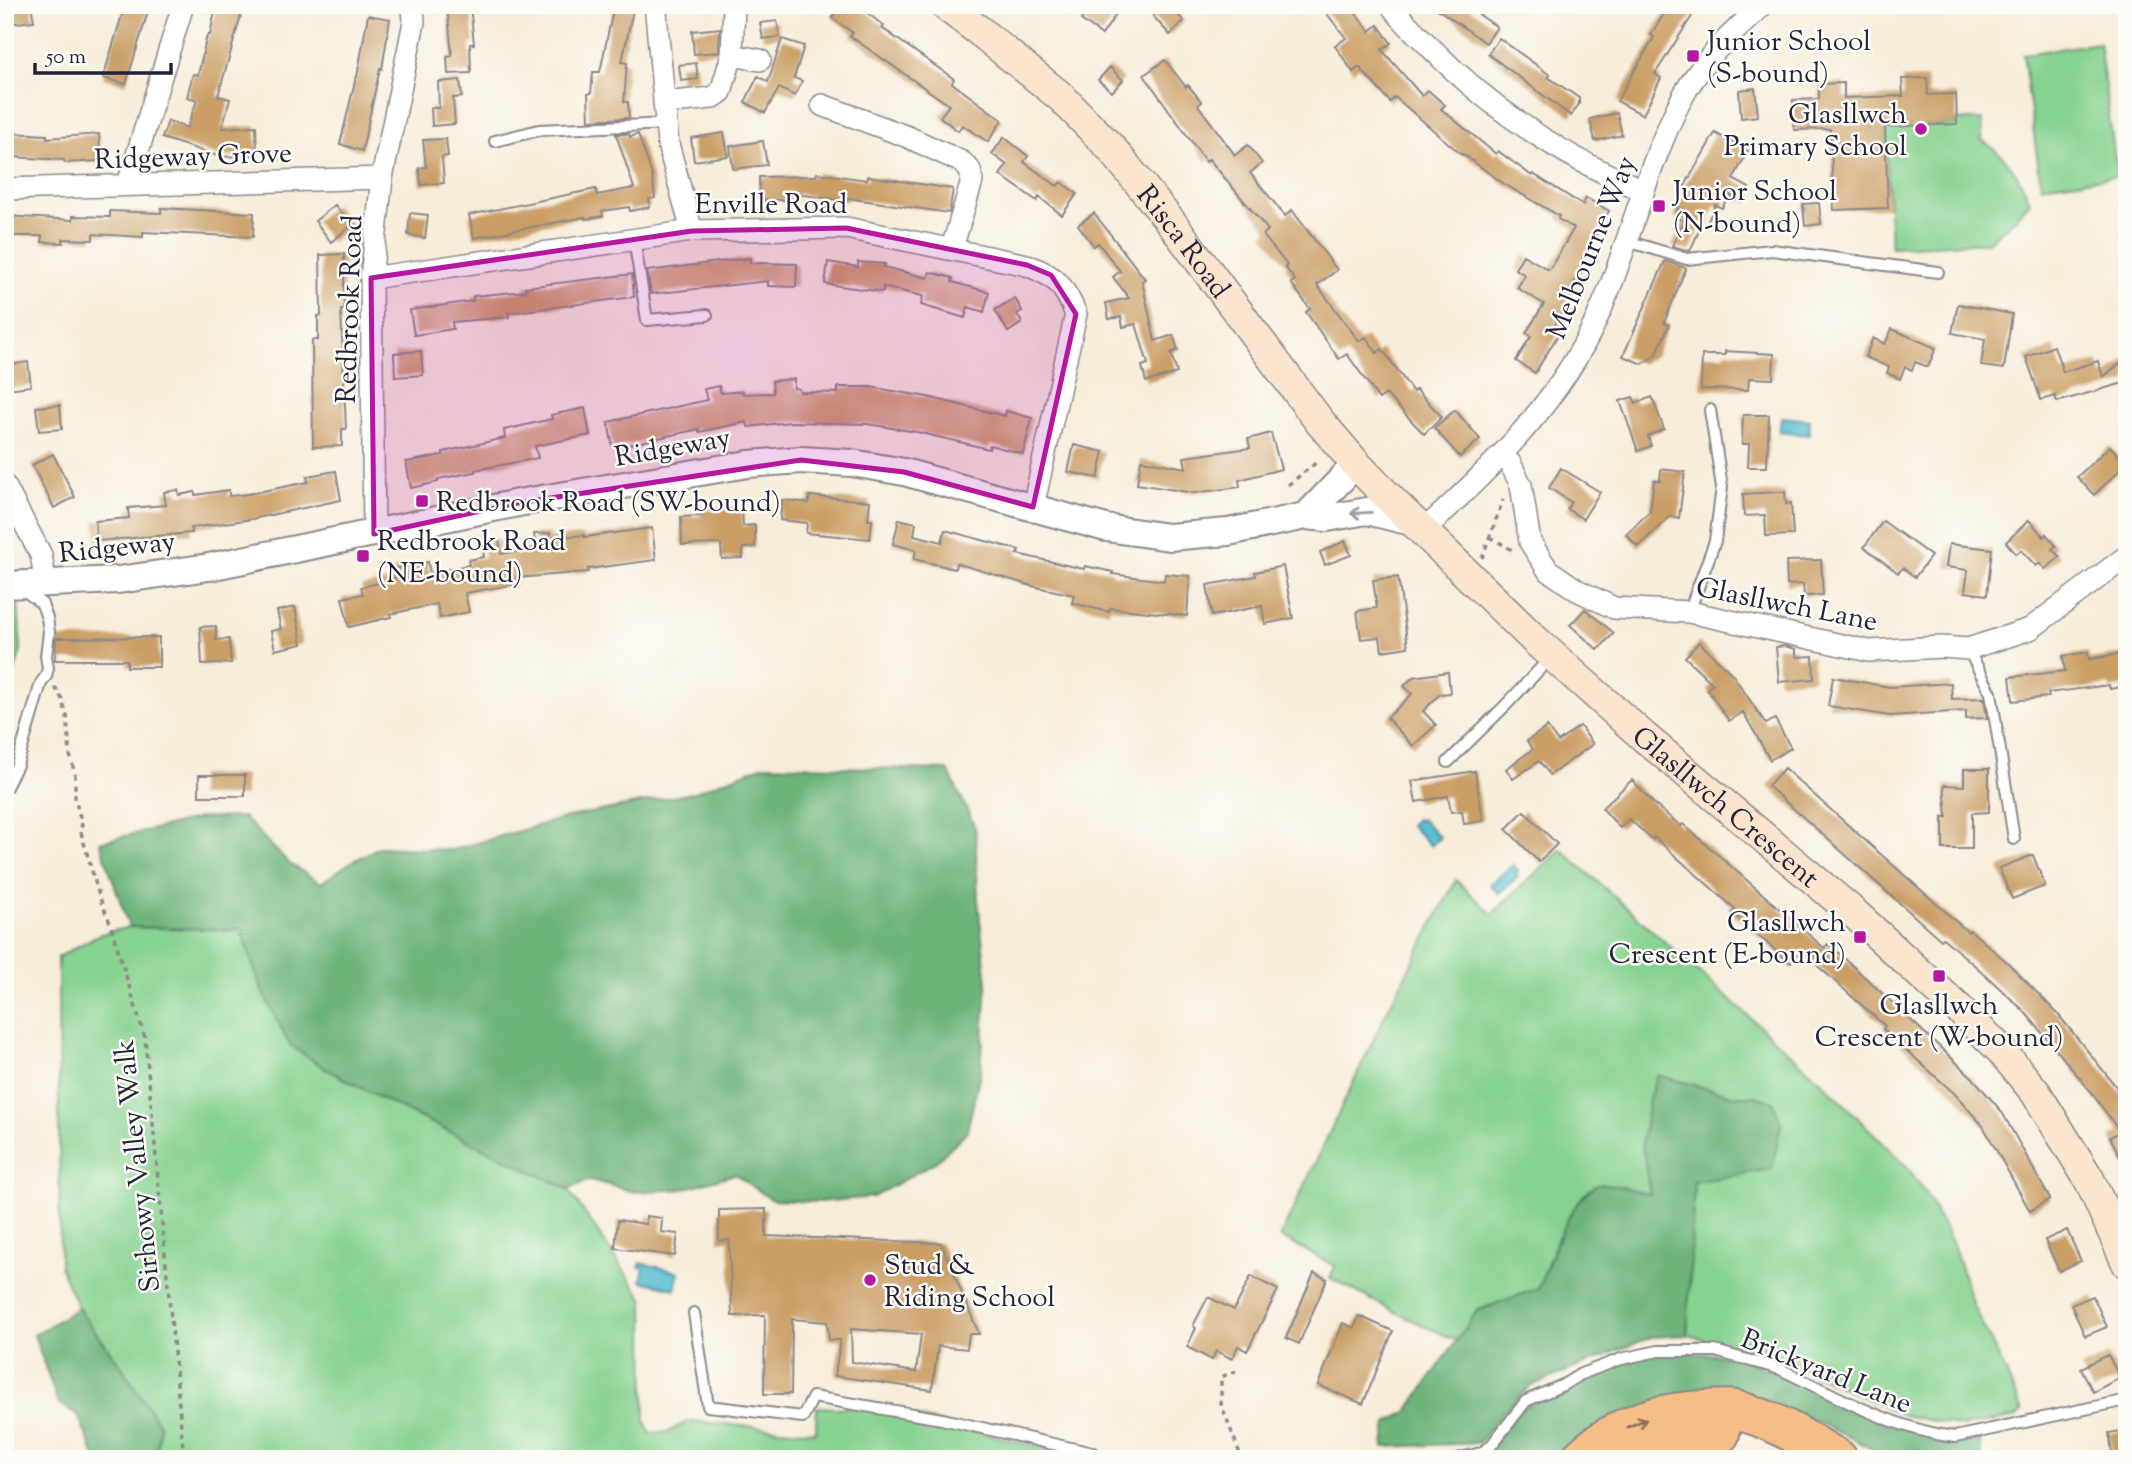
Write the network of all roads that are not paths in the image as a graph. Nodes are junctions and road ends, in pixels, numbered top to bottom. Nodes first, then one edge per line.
1 (183, 5) edge
2 (413, 5) edge
3 (658, 5) edge
4 (734, 5) edge
5 (945, 5) edge
6 (1391, 5) edge
7 (1763, 5) edge
8 (732, 55) junction
9 (760, 60) dead end
10 (822, 105) dead end
11 (665, 113) junction
12 (495, 141) dead end
13 (382, 178) junction
14 (128, 184) junction
15 (5, 189) edge
16 (1643, 190) junction
17 (692, 230) junction
18 (634, 239) junction
19 (1627, 242) junction
20 (952, 248) junction
21 (1938, 272) dead end
22 (371, 278) junction
23 (707, 315) dead end
24 (1710, 410) dead end
25 (1356, 464) junction
26 (1507, 464) junction
27 (5, 486) edge
28 (1033, 507) junction
29 (1306, 516) junction
30 (1412, 519) junction
31 (374, 534) junction
32 (2127, 556) edge
33 (46, 585) junction
34 (12, 586) edge
35 (1689, 612) junction
36 (1968, 649) junction
37 (1552, 656) junction
38 (1448, 762) dead end
39 (5, 789) edge
40 (2014, 839) dead end
41 (2127, 1263) edge
42 (694, 1313) dead end
43 (2127, 1401) edge
44 (1104, 1459) edge
45 (1457, 1459) edge
46 (1580, 1459) edge
47 (1629, 1459) edge
48 (1791, 1459) edge
49 (1838, 1459) edge

1 - 14 street
2 - 13 street, Redbrook Road
3 - 11 street
4 - 8 street
5 - 25 main road, Risca Road
6 - 16 street
7 - 16 street, Melbourne Way
8 - 9 street
8 - 11 street
10 - 20 street
11 - 12 lane
11 - 17 street
13 - 14 street, Ridgeway Grove
13 - 22 street, Redbrook Road
14 - 15 street, Ridgeway Grove
16 - 19 street, Melbourne Way
17 - 18 street, Enville Road
17 - 20 street, Enville Road
18 - 22 street, Enville Road
18 - 23 lane
19 - 21 lane
19 - 26 street, Melbourne Way
20 - 28 street, Enville Road
22 - 31 street, Redbrook Road
24 - 35 lane
25 - 29 street
25 - 30 main road, Risca Road
26 - 30 street, Melbourne Way
26 - 35 street, Glasllwch Lane
27 - 33 street
28 - 29 street, Ridgeway
28 - 31 street, Ridgeway
30 -> 29 street, Ridgeway
30 - 37 main road, Glasllwch Crescent
31 - 33 street, Ridgeway
32 - 36 street, Glasllwch Lane
33 - 34 street, Ridgeway
34 - 39 lane
35 - 36 street, Glasllwch Lane
36 - 40 lane
37 - 38 lane
37 - 41 main road, Glasllwch Crescent
42 - 44 lane
43 - 45 lane, Brickyard Lane
46 -> 49 highway
47 - 48 highway

